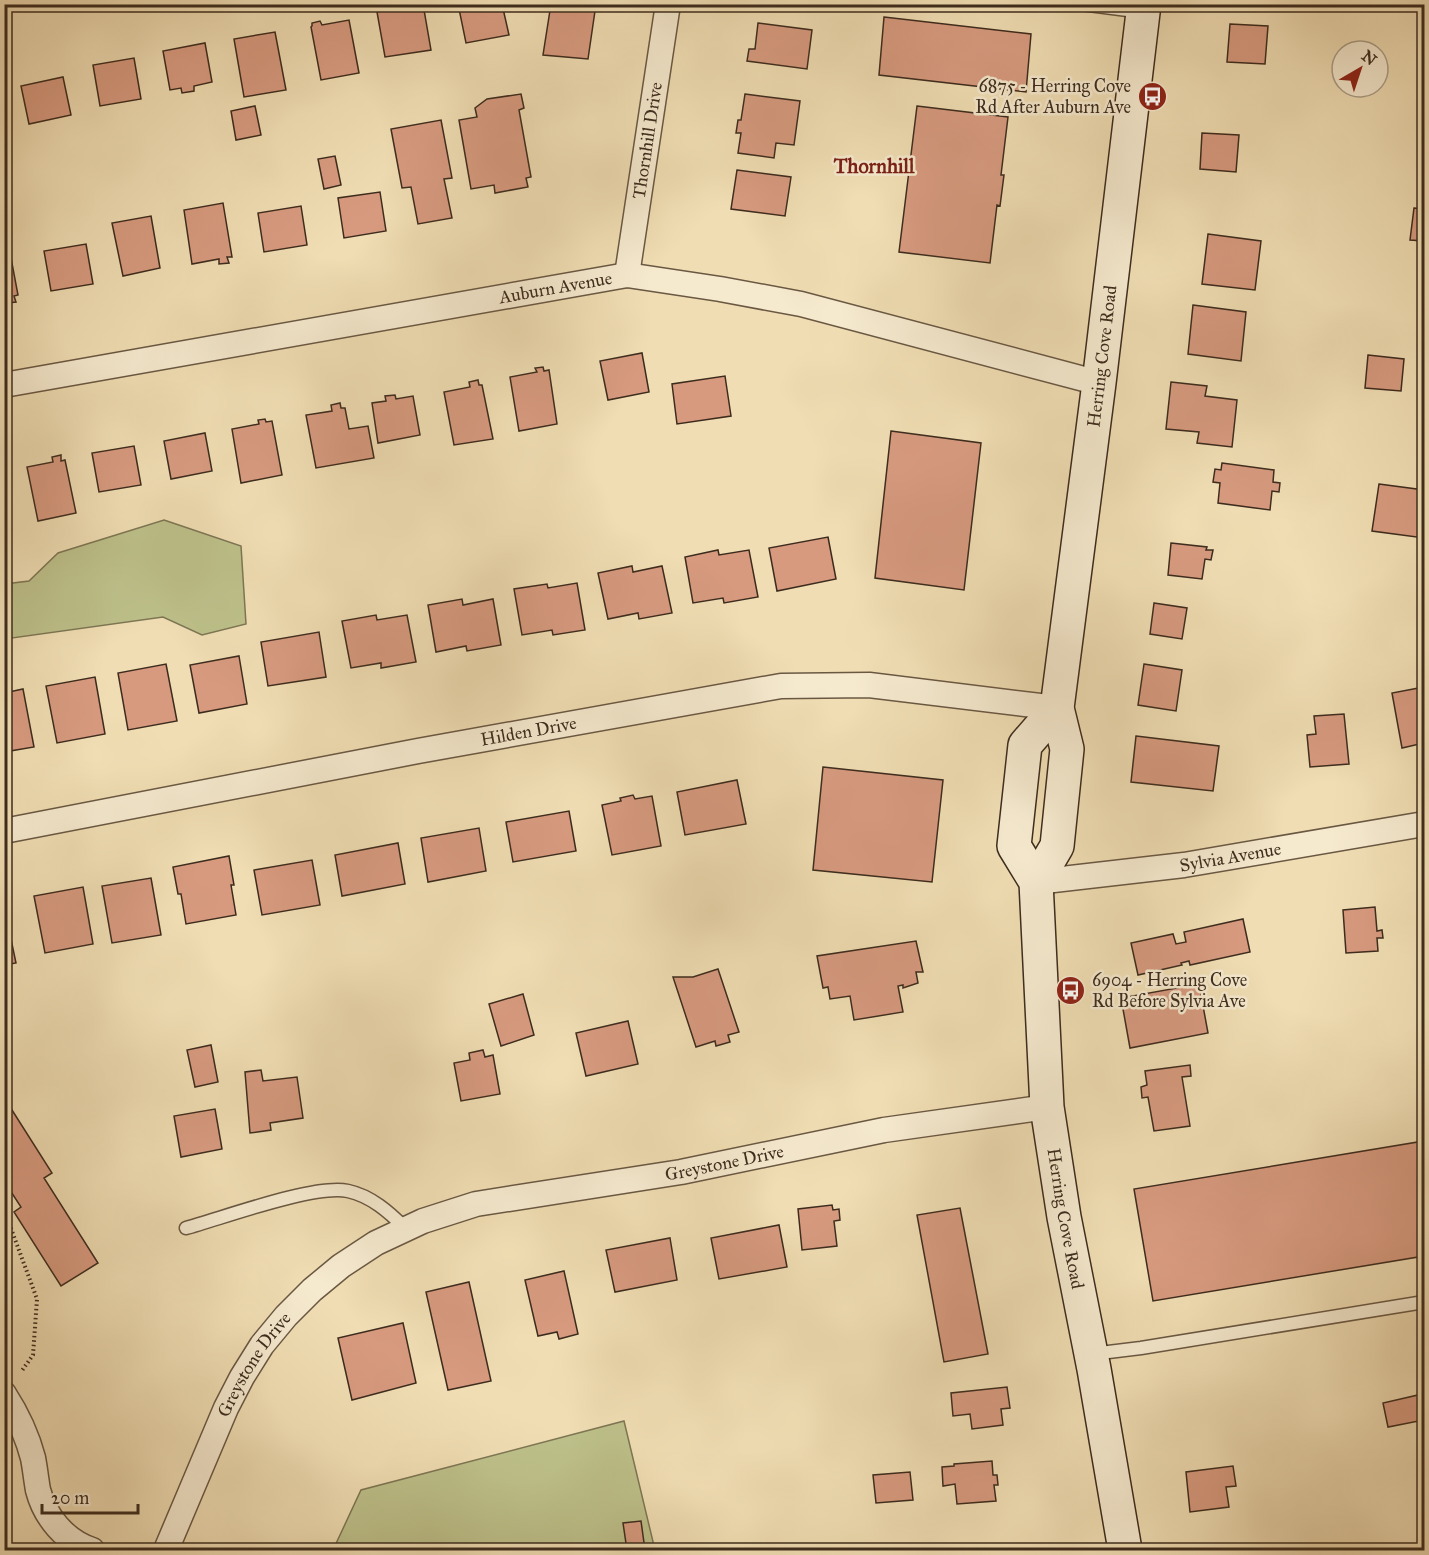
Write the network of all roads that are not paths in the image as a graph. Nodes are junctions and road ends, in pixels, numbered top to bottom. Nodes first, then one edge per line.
1 (668, 4) edge
2 (1081, 4) edge
3 (1143, 8) edge
4 (627, 275) junction
5 (1099, 383) junction
6 (4, 385) edge
7 (1057, 708) junction
8 (1425, 824) edge
9 (4, 831) edge
10 (1036, 882) junction
11 (1047, 1107) junction
12 (186, 1228) dead end
13 (405, 1228) junction
14 (1425, 1302) edge
15 (1091, 1354) junction
16 (5, 1394) edge
17 (92, 1551) edge
18 (166, 1551) edge
19 (1125, 1551) edge

1 - 4 street, Thornhill Drive
2 - 3 lane
3 - 5 main road, Herring Cove Road
4 - 5 street, Auburn Avenue
4 - 6 street, Auburn Avenue
5 - 7 main road, Herring Cove Road
7 - 9 street, Hilden Drive
7 - 10 main road, Herring Cove Road
8 - 10 street, Sylvia Avenue
10 - 11 main road, Herring Cove Road
11 - 13 street, Greystone Drive
11 - 15 main road, Herring Cove Road
12 - 13 lane
13 - 18 street, Greystone Drive
14 - 15 lane
15 - 19 main road, Herring Cove Road
16 - 17 street

